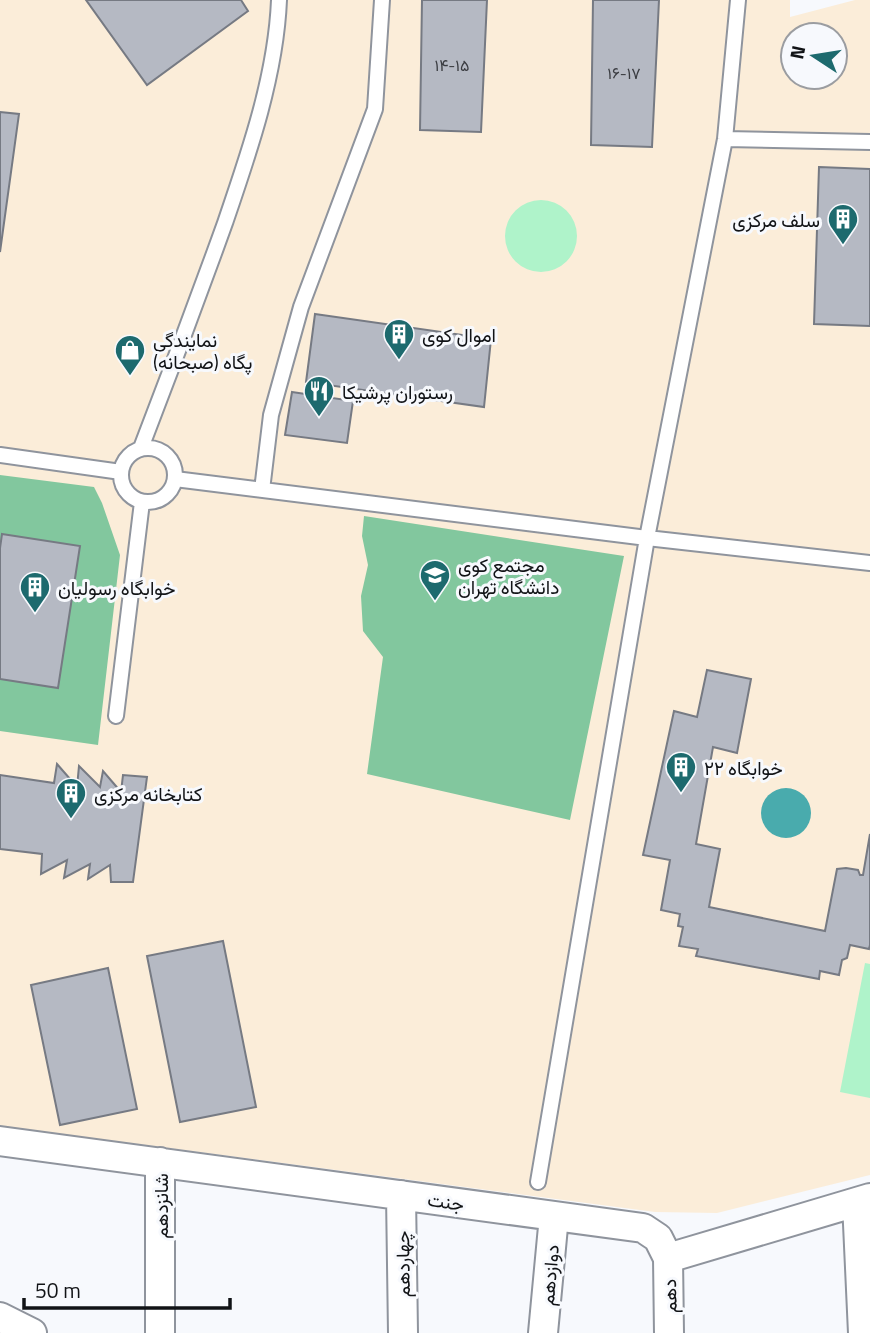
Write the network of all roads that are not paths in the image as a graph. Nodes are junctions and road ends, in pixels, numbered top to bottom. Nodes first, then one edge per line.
1 (279, 0) edge
2 (382, 0) edge
3 (738, 0) edge
4 (725, 139) junction
5 (870, 142) edge
6 (141, 448) junction
7 (0, 455) edge
8 (121, 472) junction
9 (176, 479) junction
10 (262, 491) junction
11 (142, 502) junction
12 (647, 538) junction
13 (870, 563) edge
14 (116, 716) dead end
15 (0, 1141) edge
16 (160, 1162) junction
17 (538, 1182) dead end
18 (401, 1195) junction
19 (864, 1200) edge
20 (554, 1216) junction
21 (668, 1258) junction
22 (0, 1317) edge
23 (32, 1333) edge
24 (160, 1333) edge
25 (403, 1333) edge
26 (543, 1333) edge
27 (669, 1333) edge
28 (863, 1333) edge

1 - 6 lane
2 - 10 lane
3 - 4 lane
4 - 5 lane
4 - 12 lane
6 - 8 lane
6 - 9 lane
7 - 8 lane
8 - 11 lane
9 - 10 lane
9 - 11 lane
10 - 12 lane
11 - 14 lane
12 - 13 lane
12 - 17 lane
15 - 16 street, جنت
16 - 18 street, جنت
16 - 24 street, شانزدهم
18 - 20 street, جنت
18 - 25 street, چهاردهم
19 - 21 street
19 - 28 street
20 - 21 street, جنت
20 - 26 street, دوازدهم
21 - 27 street, دهم
22 - 23 street

